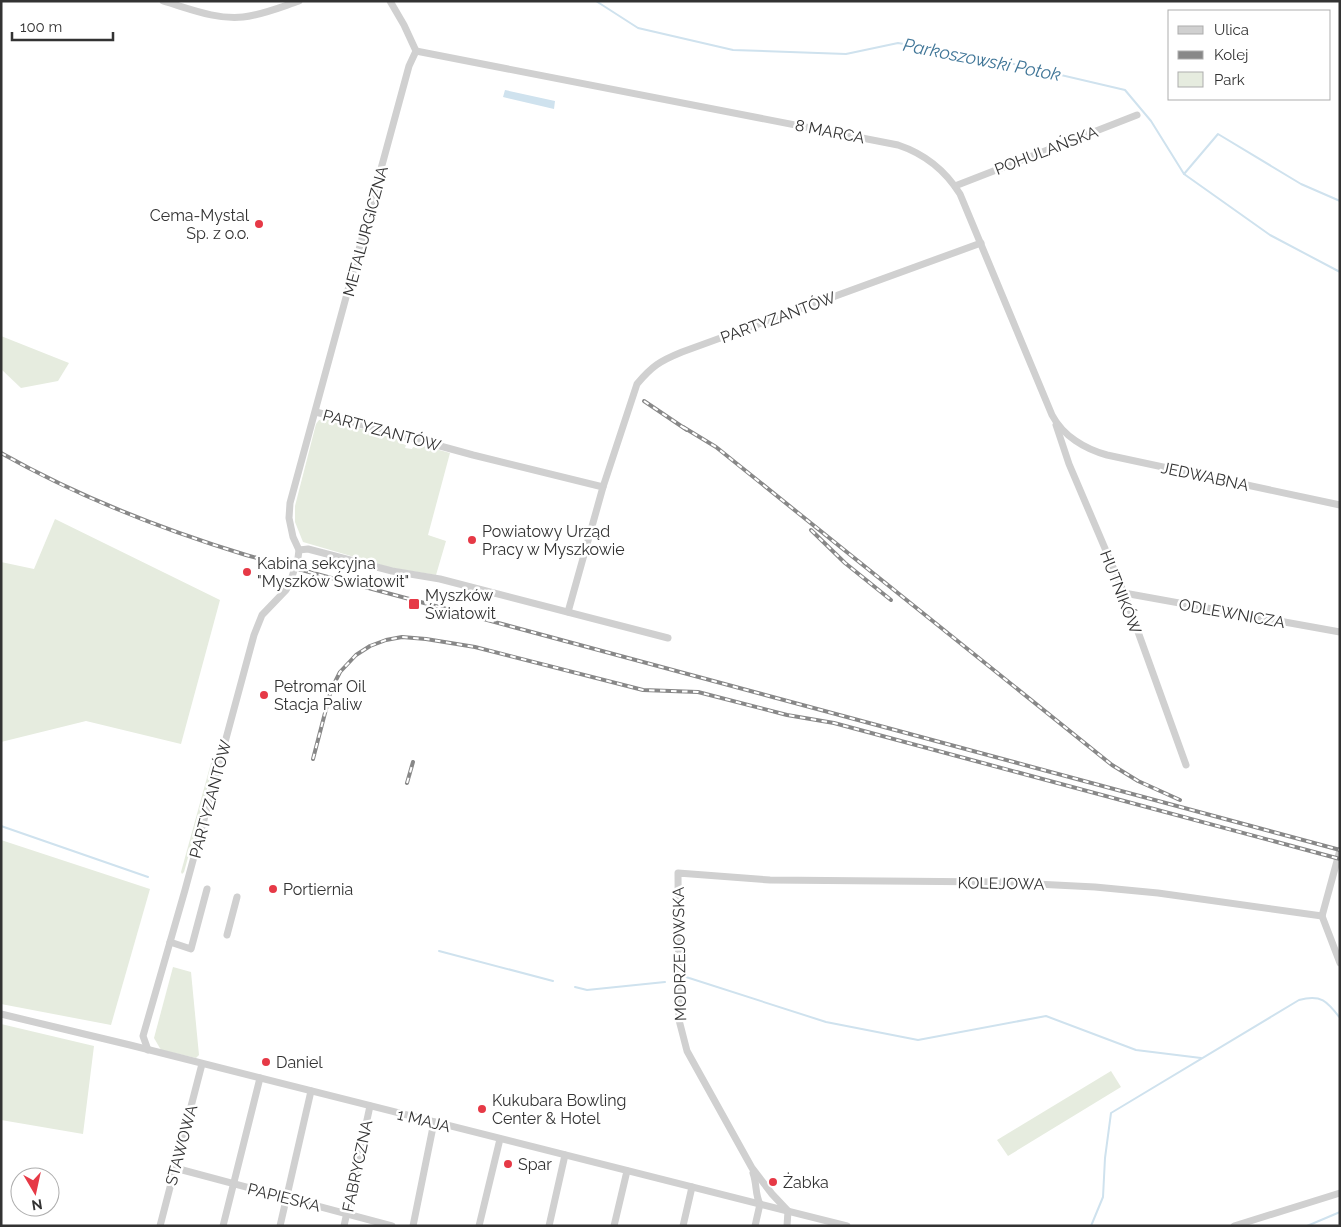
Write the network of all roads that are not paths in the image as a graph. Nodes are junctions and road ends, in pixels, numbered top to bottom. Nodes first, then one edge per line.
1 (163, 1) edge
2 (299, 1) edge
3 (390, 1) edge
4 (416, 51) junction
5 (1137, 115) dead end
6 (955, 186) junction
7 (981, 243) junction
8 (316, 412) junction
9 (1054, 419) junction
10 (1074, 439) joint
11 (603, 487) junction
12 (1340, 505) edge
13 (299, 550) junction
14 (1124, 593) junction
15 (568, 612) junction
16 (1340, 632) edge
17 (668, 638) dead end
18 (1186, 765) dead end
19 (1340, 850) edge
20 (678, 873) joint
21 (207, 889) dead end
22 (237, 897) dead end
23 (1322, 916) junction
24 (227, 935) dead end
25 (170, 942) junction
26 (1340, 963) edge
27 (1, 1014) edge
28 (148, 1050) junction
29 (202, 1064) junction
30 (260, 1078) junction
31 (311, 1091) junction
32 (370, 1106) junction
33 (434, 1122) junction
34 (500, 1139) junction
35 (565, 1155) junction
36 (175, 1168) junction
37 (752, 1168) junction
38 (627, 1170) junction
39 (234, 1185) junction
40 (692, 1187) junction
41 (768, 1190) junction
42 (1340, 1193) edge
43 (287, 1198) junction
44 (760, 1204) junction
45 (788, 1211) junction
46 (346, 1214) junction
47 (160, 1226) edge
48 (223, 1226) edge
49 (280, 1226) edge
50 (344, 1226) edge
51 (392, 1226) edge
52 (413, 1226) edge
53 (479, 1226) edge
54 (549, 1226) edge
55 (614, 1226) edge
56 (683, 1226) edge
57 (755, 1226) edge
58 (787, 1226) edge
59 (847, 1226) edge
60 (1234, 1226) edge

1 - 2 street
3 - 4 street
4 - 6 street, 8 MARCA
4 - 8 street, METALURGICZNA
5 - 6 street, POHULAŃSKA
6 - 7 street, 8 MARCA
7 - 9 street, 8 MARCA
7 - 11 street, PARTYZANTÓW
8 - 11 street, PARTYZANTÓW
8 - 13 street, PARTYZANTÓW
9 - 10 street, 8 MARCA
9 - 14 street, HUTNIKÓW
10 - 12 street, JEDWABNA
11 - 15 street
13 - 15 street
13 - 25 street, PARTYZANTÓW
14 - 16 street, ODLEWNICZA
14 - 18 street, HUTNIKÓW
15 - 17 street
19 - 23 street
20 - 23 street, KOLEJOWA
20 - 37 street, MODRZEJOWSKA
21 - 25 street
22 - 24 street
23 - 26 street
25 - 28 street, PARTYZANTÓW
27 - 28 street, 1 MAJA
28 - 29 street, 1 MAJA
29 - 30 street, 1 MAJA
29 - 36 street, STAWOWA
30 - 31 street, 1 MAJA
30 - 39 street
31 - 32 street, 1 MAJA
31 - 43 street
32 - 33 street, 1 MAJA
32 - 46 street, FABRYCZNA
33 - 34 street, 1 MAJA
33 - 52 street
34 - 35 street, 1 MAJA
34 - 53 street
35 - 38 street, 1 MAJA
35 - 54 street
36 - 39 street, PAPIESKA
36 - 47 street, STAWOWA
37 - 41 street, MODRZEJOWSKA
37 - 44 street, MODRZEJOWSKA
38 - 40 street, 1 MAJA
38 - 55 street
39 - 43 street, PAPIESKA
39 - 48 street
40 - 44 street, 1 MAJA
40 - 56 street
41 - 44 street
41 - 45 street, MODRZEJOWSKA
42 - 60 street
43 - 46 street, PAPIESKA
43 - 49 street
44 - 45 street, 1 MAJA
44 - 57 street
45 - 58 street
45 - 59 street, 1 MAJA
46 - 50 street, FABRYCZNA
46 - 51 street, PAPIESKA

